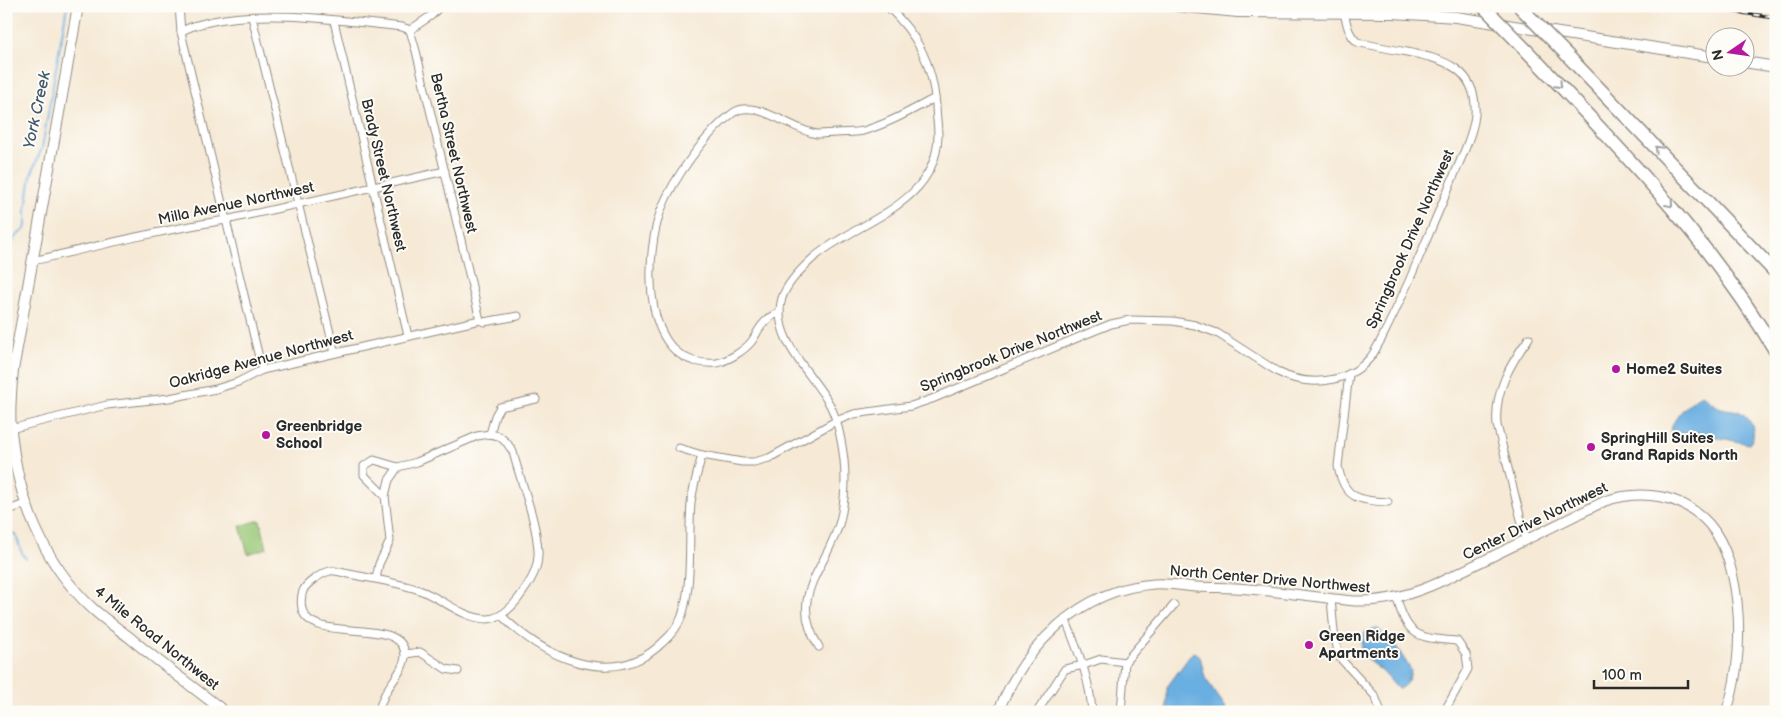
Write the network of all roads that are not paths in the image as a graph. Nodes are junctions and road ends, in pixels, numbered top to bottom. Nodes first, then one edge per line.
1 (78, 6) edge
2 (179, 6) edge
3 (279, 6) edge
4 (440, 6) edge
5 (887, 6) edge
6 (1176, 6) edge
7 (1483, 6) edge
8 (1519, 6) edge
9 (1344, 13) junction
10 (278, 16) junction
11 (252, 17) junction
12 (334, 21) junction
13 (410, 30) junction
14 (181, 32) junction
15 (1704, 55) edge
16 (1754, 64) edge
17 (1776, 67) edge
18 (935, 98) junction
19 (445, 171) junction
20 (372, 187) junction
21 (299, 204) junction
22 (1713, 207) junction
23 (226, 220) junction
24 (32, 262) junction
25 (1776, 262) edge
26 (1776, 273) edge
27 (780, 312) junction
28 (518, 316) dead end
29 (480, 320) junction
30 (408, 336) junction
31 (1528, 338) dead end
32 (1776, 352) edge
33 (335, 353) junction
34 (262, 370) junction
35 (1349, 374) junction
36 (536, 399) dead end
37 (836, 421) junction
38 (10, 429) junction
39 (490, 434) junction
40 (679, 448) dead end
41 (702, 455) junction
42 (398, 467) junction
43 (385, 496) junction
44 (1388, 502) dead end
45 (25, 504) junction
46 (6, 511) edge
47 (1526, 539) junction
48 (376, 579) junction
49 (1442, 581) joint
50 (1397, 598) junction
51 (1331, 599) junction
52 (1174, 605) dead end
53 (501, 615) junction
54 (1065, 618) junction
55 (819, 647) dead end
56 (405, 654) junction
57 (1125, 662) junction
58 (1084, 665) junction
59 (458, 671) dead end
60 (212, 708) edge
61 (225, 712) edge
62 (378, 712) edge
63 (998, 712) edge
64 (1037, 712) edge
65 (1092, 712) edge
66 (1121, 712) edge
67 (1381, 712) edge
68 (1444, 712) edge
69 (1726, 712) edge

1 - 24 main road, 4 Mile Road Northwest
2 - 14 street
3 - 10 street
4 - 13 street
5 - 18 street
6 - 9 main road
7 -> 32 highway, bridge
22 -> 8 highway, bridge
9 - 15 main road
9 - 35 street, Springbrook Drive Northwest
10 - 11 street
10 - 12 street
11 - 14 street
11 - 21 street
12 - 13 street
12 - 20 street, Brady Street Northwest
13 - 19 street, Bertha Street Northwest
14 - 23 street
16 - 17 main road
18 - 27 street
18 - 27 street
19 - 20 street, Milla Avenue Northwest
19 - 29 street, Bertha Street Northwest
20 - 21 street, Milla Avenue Northwest
20 - 30 street, Brady Street Northwest
21 - 23 street, Milla Avenue Northwest
21 - 33 street
22 - 25 highway
22 - 26 highway
23 - 24 street, Milla Avenue Northwest
23 - 34 street
24 - 38 main road, 4 Mile Road Northwest
27 - 37 street
28 - 29 street, Oakridge Avenue Northwest
29 - 30 street, Oakridge Avenue Northwest
30 - 33 street, Oakridge Avenue Northwest
31 - 47 street
33 - 34 street, Oakridge Avenue Northwest
34 - 38 street, Oakridge Avenue Northwest
35 - 37 street, Springbrook Drive Northwest
35 - 44 street
36 - 39 street
37 - 41 street, Springbrook Drive Northwest
37 - 55 street
38 - 45 main road, 4 Mile Road Northwest
39 - 42 street
39 - 53 street
40 - 41 street, Springbrook Drive Northwest
41 - 53 street
42 - 43 street
42 - 43 street
43 - 48 street
45 - 46 street
45 - 60 main road, 4 Mile Road Northwest
47 - 49 street, Center Drive Northwest
47 - 69 street, Center Drive Northwest
48 - 53 street
48 - 56 street
49 - 50 street, North Center Drive Northwest
50 - 51 street, North Center Drive Northwest
50 - 68 street
51 - 54 street, North Center Drive Northwest
51 - 67 street
52 - 57 street
54 - 58 street
54 - 63 street, North Center Drive Northwest
56 - 59 street
56 - 62 street
57 - 58 street
57 - 66 street
58 - 64 street
58 - 65 street
60 - 61 main road, 4 Mile Road Northwest

